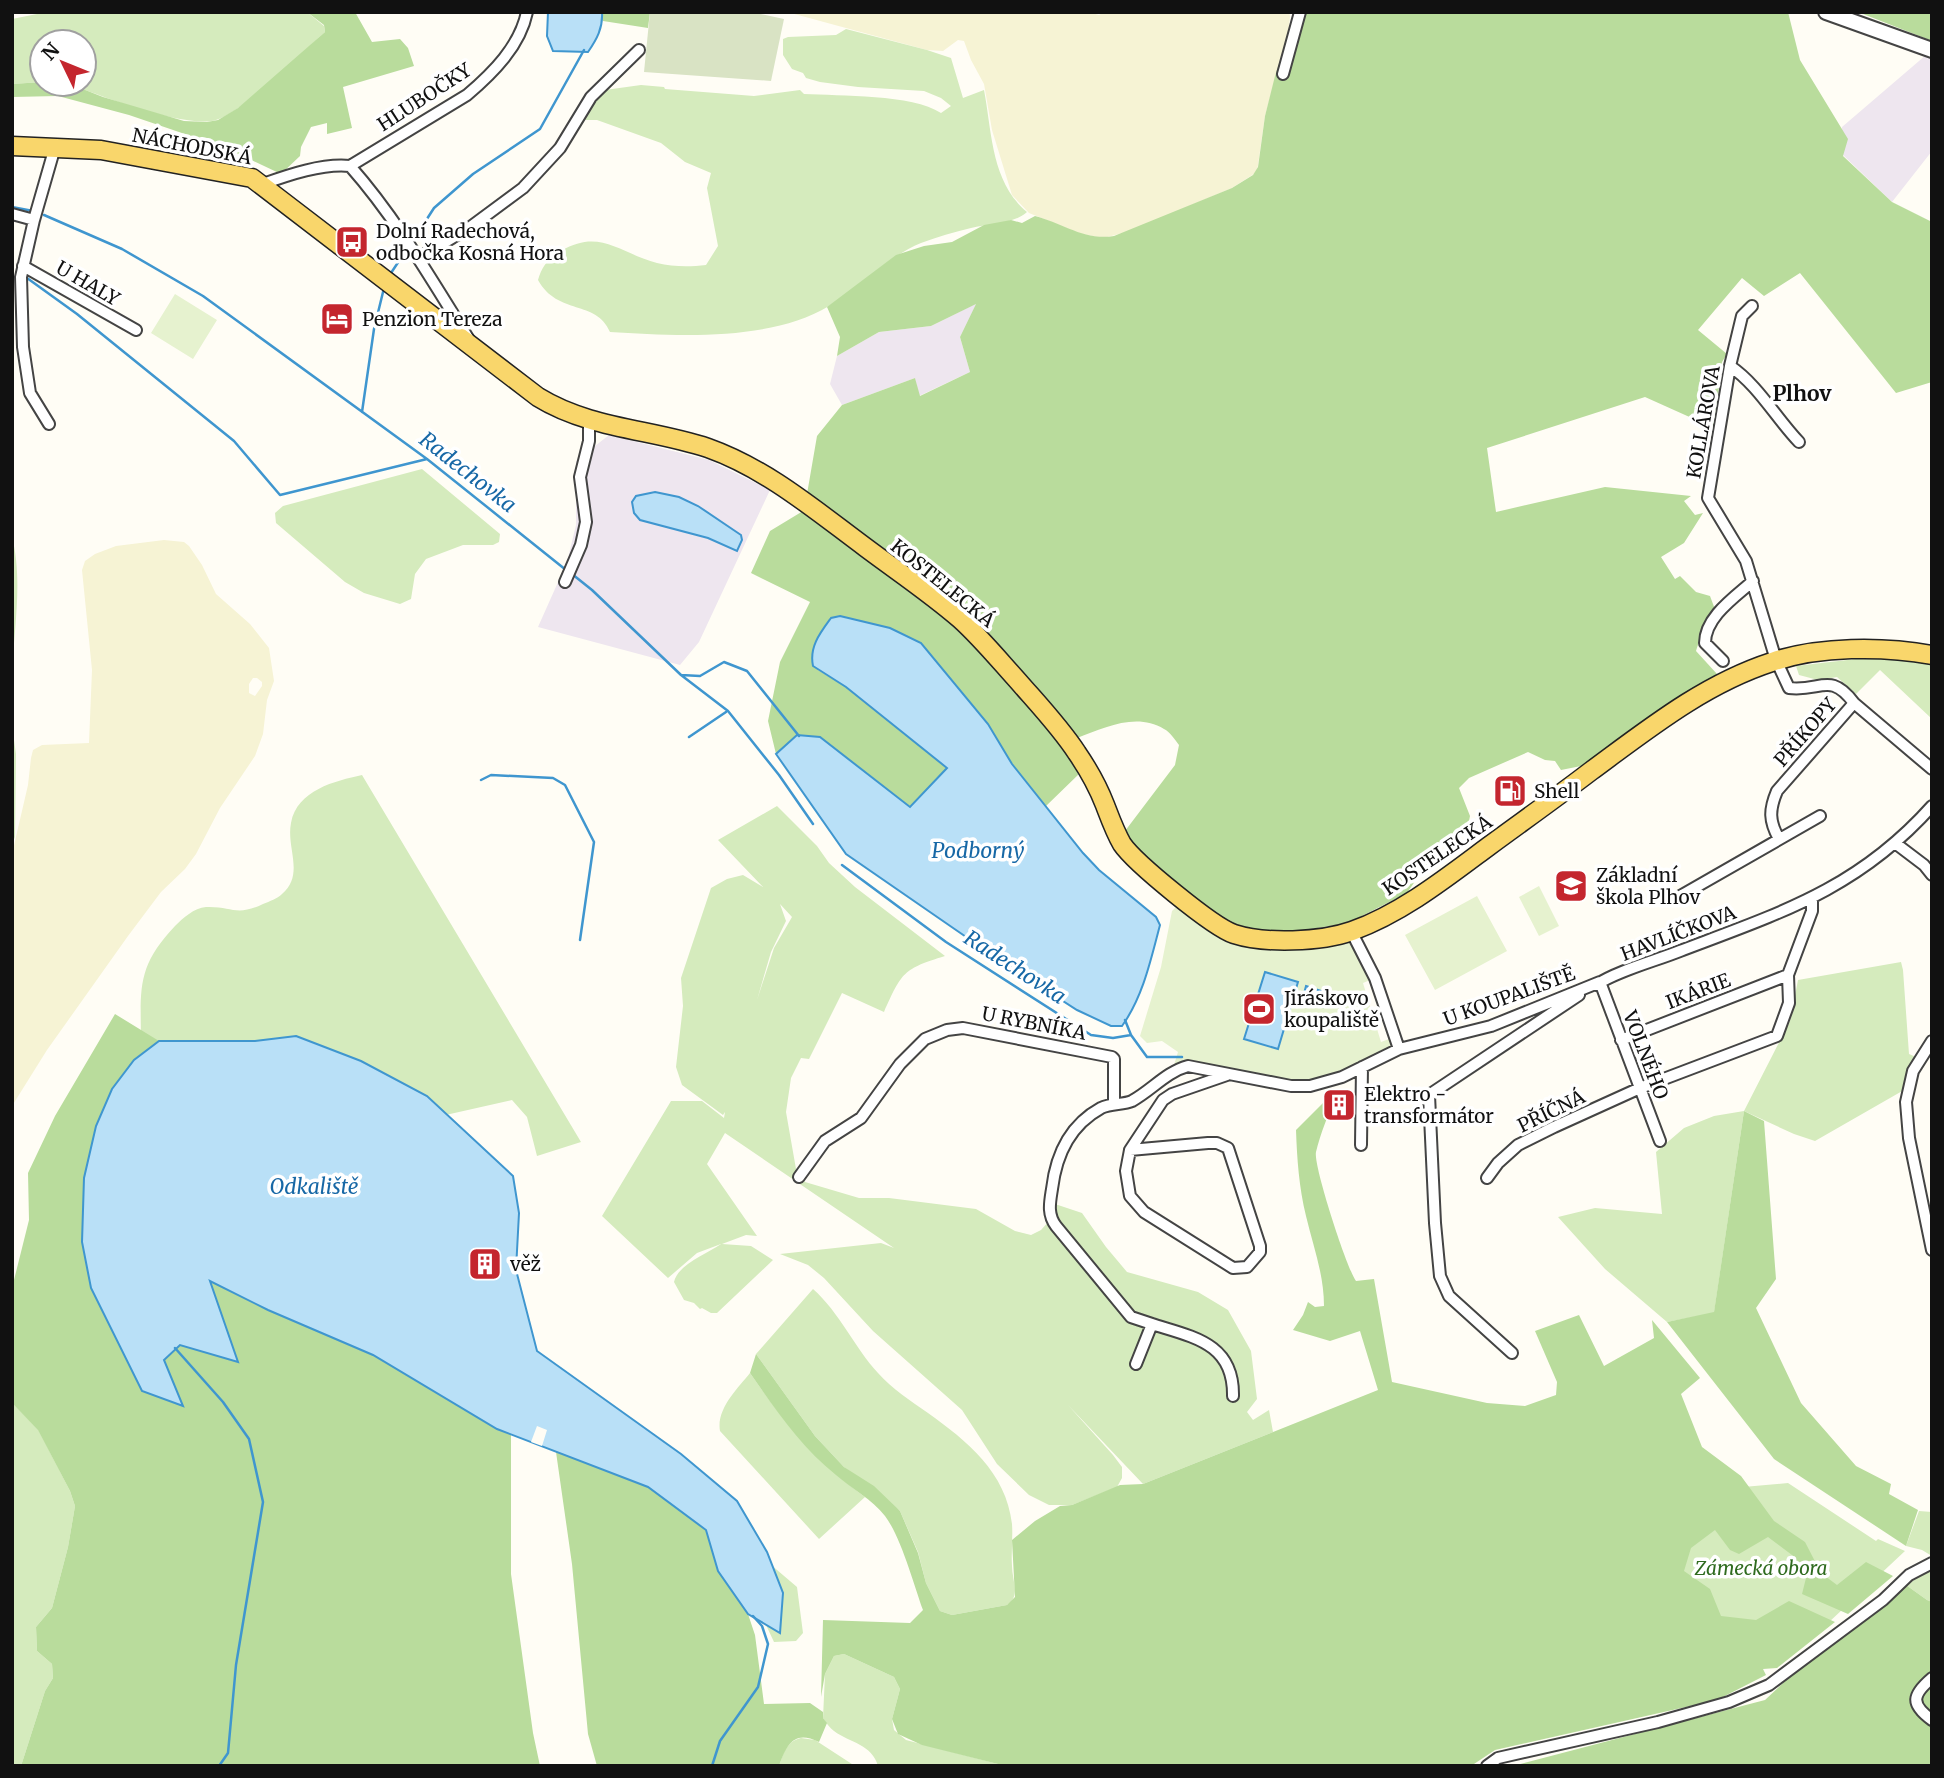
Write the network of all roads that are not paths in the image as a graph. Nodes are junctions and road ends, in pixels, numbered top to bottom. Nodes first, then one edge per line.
1 (527, 12) edge
2 (1300, 12) edge
3 (1826, 12) edge
4 (1925, 48) edge
5 (639, 50) dead end
6 (1283, 74) dead end
7 (12, 146) edge
8 (55, 148) junction
9 (350, 166) junction
10 (263, 184) junction
11 (12, 214) edge
12 (34, 220) junction
13 (418, 258) junction
14 (19, 274) edge
15 (1752, 306) dead end
16 (135, 330) dead end
17 (475, 348) junction
18 (1730, 366) junction
19 (589, 419) junction
20 (49, 424) dead end
21 (1799, 442) dead end
22 (778, 482) joint
23 (566, 580) dead end
24 (1753, 581) junction
25 (1932, 655) edge
26 (1776, 660) junction
27 (1723, 661) dead end
28 (1854, 703) junction
29 (1932, 769) edge
30 (1932, 806) edge
31 (1820, 816) dead end
32 (1779, 839) junction
33 (1895, 844) junction
34 (1932, 875) edge
35 (1675, 899) dead end
36 (1812, 899) junction
37 (1351, 931) junction
38 (1788, 975) junction
39 (1600, 982) junction
40 (1621, 1040) junction
41 (1932, 1041) edge
42 (1399, 1049) junction
43 (1362, 1067) junction
44 (1230, 1074) junction
45 (1640, 1088) junction
46 (1114, 1102) junction
47 (1660, 1141) dead end
48 (1361, 1145) dead end
49 (1130, 1150) junction
50 (799, 1177) dead end
51 (1487, 1178) dead end
52 (1932, 1250) edge
53 (1152, 1324) junction
54 (1512, 1353) dead end
55 (1136, 1364) dead end
56 (1233, 1396) dead end
57 (1932, 1563) edge
58 (1932, 1678) edge
59 (1932, 1720) edge
60 (1487, 1766) edge

1 - 9 street, HLUBOČKY
2 - 6 street
3 - 4 street
5 - 13 street
7 - 8 main road, NÁCHODSKÁ
8 - 10 main road, NÁCHODSKÁ
8 - 12 street
9 - 10 street
9 - 13 street
10 - 17 main road, NÁCHODSKÁ
11 - 12 street
12 - 14 street
13 - 17 street
14 - 16 street, U HALY
14 - 20 street
15 - 18 street, KOLLÁROVA
17 - 19 main road, NÁCHODSKÁ
18 - 21 street
18 - 24 street, KOLLÁROVA
19 - 22 main road, NÁCHODSKÁ
19 - 23 street
22 - 37 main road, KOSTELECKÁ
24 - 26 street, KOLLÁROVA
24 - 27 street
25 - 26 main road, KOSTELECKÁ
26 - 28 street, KOLLÁROVA
26 - 37 main road, KOSTELECKÁ
28 - 29 street, PŘÍKOPY
28 - 32 street, PŘÍKOPY
30 - 33 street, HAVLÍČKOVA
31 - 32 street
32 - 35 street
33 - 34 street
33 - 36 street, HAVLÍČKOVA
36 - 38 street
36 - 39 street, HAVLÍČKOVA
37 - 42 street
38 - 40 street, IKÁRIE
38 - 45 street, PŘÍČNÁ
39 - 40 street, VOLNÉHO
39 - 42 street, U KOUPALIŠTĚ
39 - 54 street, HAVLÍČKOVA
40 - 45 street, VOLNÉHO
41 - 52 street
42 - 43 street, U KOUPALIŠTĚ
43 - 44 street, U KOUPALIŠTĚ
43 - 48 street
44 - 46 street, U KOUPALIŠTĚ
44 - 49 street
45 - 47 street, VOLNÉHO
45 - 51 street, PŘÍČNÁ
46 - 50 street, U RYBNÍKA
46 - 53 street, U KOUPALIŠTĚ
49 - 49 street
53 - 55 street
53 - 56 street, U KOUPALIŠTĚ
57 - 60 street
58 - 59 street

